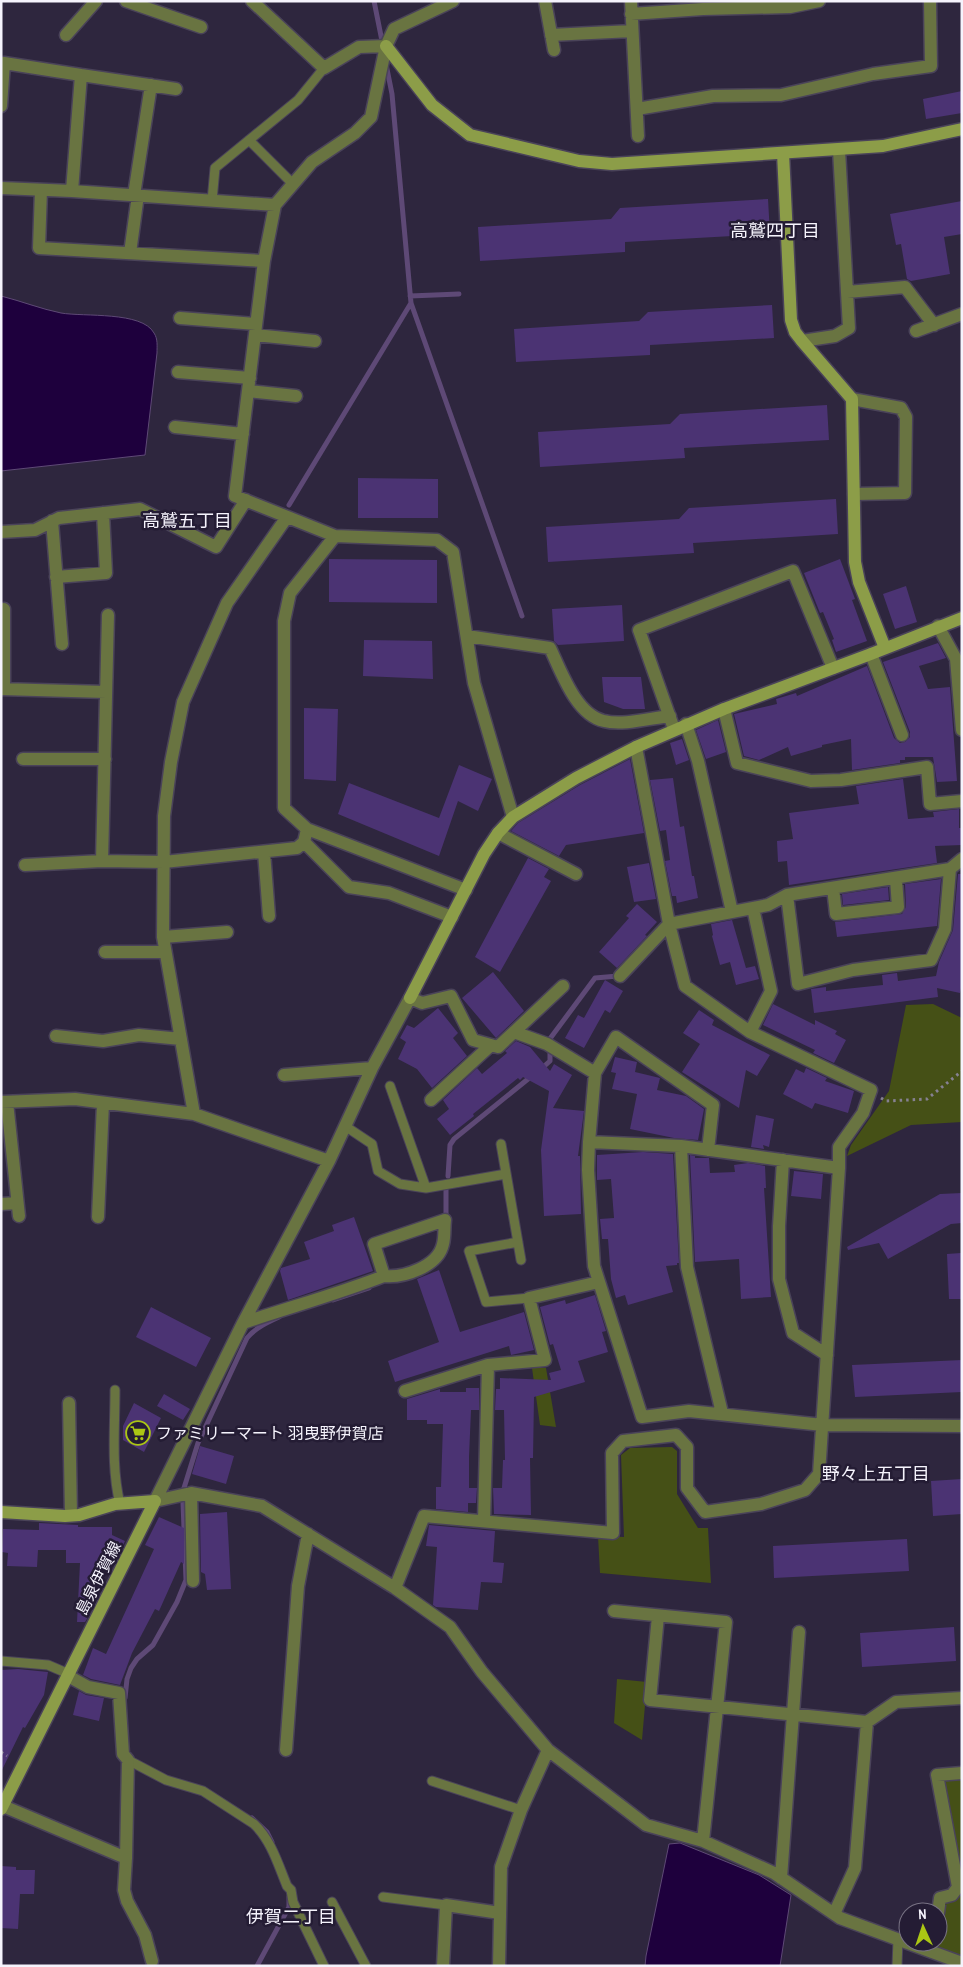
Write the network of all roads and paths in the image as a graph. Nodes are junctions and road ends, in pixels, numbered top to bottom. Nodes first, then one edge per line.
1 (96, 1) edge
2 (126, 1) edge
3 (252, 1) edge
4 (453, 1) edge
5 (545, 1) edge
6 (819, 1) edge
7 (930, 1) edge
8 (812, 2) edge
9 (631, 8) edge
10 (201, 27) dead end
11 (632, 31) junction
12 (66, 35) dead end
13 (551, 35) junction
14 (386, 46) junction
15 (554, 50) dead end
16 (3, 63) edge
17 (324, 68) junction
18 (81, 76) junction
19 (151, 86) junction
20 (176, 89) dead end
21 (1, 106) edge
22 (637, 109) junction
23 (962, 129) edge
24 (638, 136) dead end
25 (249, 140) junction
26 (839, 150) junction
27 (783, 153) junction
28 (292, 184) junction
29 (1, 188) edge
30 (41, 190) junction
31 (72, 191) junction
32 (136, 195) junction
33 (212, 200) junction
34 (275, 205) junction
35 (130, 253) junction
36 (264, 261) junction
37 (847, 292) junction
38 (962, 314) edge
39 (180, 318) dead end
40 (934, 325) junction
41 (256, 329) junction
42 (916, 331) dead end
43 (315, 341) dead end
44 (802, 341) junction
45 (178, 372) dead end
46 (249, 384) junction
47 (296, 396) dead end
48 (852, 399) junction
49 (175, 427) dead end
50 (243, 434) junction
51 (854, 494) junction
52 (246, 500) junction
53 (103, 513) junction
54 (287, 517) junction
55 (52, 521) junction
56 (1, 532) edge
57 (335, 536) junction
58 (56, 577) junction
59 (1, 610) edge
60 (108, 615) dead end
61 (962, 618) edge
62 (938, 626) junction
63 (467, 636) junction
64 (62, 644) dead end
65 (885, 648) junction
66 (870, 654) junction
67 (833, 668) junction
68 (3, 689) edge
69 (106, 692) junction
70 (724, 709) junction
71 (670, 716) junction
72 (680, 727) junction
73 (962, 730) edge
74 (902, 735) dead end
75 (636, 747) junction
76 (23, 759) dead end
77 (105, 759) junction
78 (962, 801) edge
79 (513, 817) junction
80 (307, 829) junction
81 (498, 833) junction
82 (304, 842) junction
83 (264, 852) junction
84 (962, 859) edge
85 (102, 861) junction
86 (164, 862) junction
87 (25, 864) dead end
88 (950, 869) junction
89 (576, 874) dead end
90 (896, 879) junction
91 (833, 888) junction
92 (466, 890) junction
93 (787, 895) junction
94 (753, 908) junction
95 (732, 912) junction
96 (269, 916) dead end
97 (452, 918) junction
98 (670, 924) junction
99 (227, 932) dead end
100 (163, 937) junction
101 (105, 952) dead end
102 (166, 952) junction
103 (620, 976) dead end
104 (563, 986) dead end
105 (410, 998) junction
106 (514, 1032) junction
107 (750, 1032) junction
108 (56, 1036) dead end
109 (181, 1039) junction
110 (492, 1045) junction
111 (372, 1068) junction
112 (962, 1071) edge
113 (595, 1072) junction
114 (284, 1075) dead end
115 (390, 1086) dead end
116 (870, 1090) junction
117 (431, 1100) dead end
118 (4, 1102) edge
119 (104, 1103) junction
120 (194, 1114) junction
121 (345, 1126) junction
122 (589, 1142) junction
123 (501, 1144) dead end
124 (681, 1146) junction
125 (708, 1150) junction
126 (783, 1160) junction
127 (329, 1161) junction
128 (839, 1168) junction
129 (506, 1174) junction
130 (426, 1188) junction
131 (17, 1203) junction
132 (1, 1204) edge
133 (18, 1216) dead end
134 (98, 1217) dead end
135 (518, 1242) junction
136 (521, 1260) dead end
137 (384, 1276) junction
138 (599, 1282) junction
139 (529, 1298) junction
140 (243, 1323) junction
141 (827, 1355) junction
142 (488, 1365) junction
143 (115, 1390) dead end
144 (405, 1392) dead end
145 (69, 1403) dead end
146 (722, 1413) junction
147 (823, 1425) junction
148 (962, 1426) edge
149 (191, 1493) junction
150 (155, 1501) junction
151 (120, 1504) junction
152 (1, 1512) edge
153 (71, 1516) junction
154 (484, 1522) junction
155 (308, 1534) junction
156 (193, 1581) dead end
157 (395, 1588) junction
158 (614, 1611) dead end
159 (658, 1616) junction
160 (799, 1632) dead end
161 (1, 1661) edge
162 (68, 1675) junction
163 (962, 1698) edge
164 (717, 1706) junction
165 (794, 1714) junction
166 (868, 1722) junction
167 (286, 1750) dead end
168 (548, 1750) junction
169 (1, 1752) edge
170 (7, 1756) dead end
171 (128, 1760) junction
172 (962, 1773) edge
173 (432, 1781) dead end
174 (2, 1807) edge
175 (521, 1810) junction
176 (703, 1841) junction
177 (126, 1858) junction
178 (781, 1878) junction
179 (383, 1896) dead end
180 (332, 1902) dead end
181 (939, 1902) edge
182 (446, 1905) junction
183 (500, 1913) junction
184 (834, 1914) junction
185 (898, 1939) joint
186 (942, 1952) edge
187 (152, 1961) dead end
188 (962, 1963) edge
189 (324, 1966) edge
190 (366, 1966) edge
191 (442, 1966) edge
192 (498, 1966) edge
193 (897, 1966) edge

1 - 12 street
2 - 10 street
3 - 17 street
4 - 14 street
5 - 13 street
6 - 8 street
7 - 22 street
8 - 9 street
9 - 11 street
11 - 13 street
11 - 22 street
13 - 15 street
14 - 17 street
14 - 27 street
14 - 28 street
16 - 18 street
16 - 21 street
17 - 25 lane
18 - 19 street
18 - 31 street
19 - 20 street
19 - 32 street
22 - 24 street
23 - 26 street
25 - 28 lane
25 - 33 lane
26 - 27 street
26 - 37 street
27 - 44 street
28 - 34 street
29 - 30 street
30 - 31 street
30 - 35 street
31 - 32 street
32 - 33 street
32 - 35 street
33 - 34 street
34 - 36 street
35 - 36 street
36 - 41 street
37 - 40 street
37 - 44 street
38 - 40 street
39 - 41 street
40 - 42 street
41 - 43 street
41 - 46 street
44 - 48 street
45 - 46 street
46 - 47 street
46 - 50 street
48 - 51 street
48 - 51 street
49 - 50 street
50 - 52 street
51 - 65 street
52 - 53 street
52 - 54 street
53 - 55 street
53 - 58 street
54 - 57 street
54 - 86 street
55 - 56 street
55 - 58 street
57 - 63 street
57 - 80 street
58 - 64 street
59 - 68 street
60 - 69 street
61 - 62 street
62 - 65 street
62 - 73 street
63 - 71 street
63 - 79 street
65 - 66 street
66 - 67 street
66 - 74 street
67 - 70 street
67 - 71 street
68 - 69 street
69 - 77 street
70 - 72 street
70 - 78 street
71 - 72 street
72 - 75 street
72 - 95 street
75 - 79 street
75 - 98 street
76 - 77 street
77 - 85 street
79 - 81 street
80 - 82 street
80 - 92 street
81 - 89 street
81 - 92 street
82 - 83 street
82 - 97 street
83 - 86 street
83 - 96 street
84 - 88 street
85 - 86 street
85 - 87 street
86 - 100 street
88 - 90 street
88 - 93 street
90 - 91 street
90 - 91 street
91 - 93 street
92 - 97 street
93 - 94 street
94 - 95 street
94 - 107 street
95 - 98 street
97 - 105 street
98 - 103 street
98 - 107 street
99 - 100 street
100 - 102 street
101 - 102 street
102 - 109 street
104 - 106 street
105 - 110 street
105 - 111 street
106 - 110 street
106 - 113 street
107 - 116 street
108 - 109 street
109 - 120 street
110 - 117 street
111 - 114 street
111 - 121 street
112 - 116 path
113 - 122 street
113 - 125 street
115 - 130 lane
116 - 128 street
118 - 119 street
118 - 131 street
119 - 120 street
119 - 134 street
120 - 127 street
121 - 127 street
121 - 130 lane
122 - 124 street
122 - 138 street
123 - 129 lane
124 - 125 street
124 - 146 street
125 - 126 street
126 - 128 street
126 - 141 street
127 - 140 street
128 - 141 street
129 - 130 lane
129 - 135 lane
131 - 132 street
131 - 133 street
135 - 136 lane
135 - 139 lane
137 - 137 street
137 - 140 street
138 - 139 street
138 - 146 street
139 - 142 street
140 - 150 street
141 - 147 street
142 - 144 street
142 - 154 street
143 - 151 lane
145 - 153 street
146 - 147 street
147 - 148 street
147 - 154 street
149 - 150 street
149 - 155 street
149 - 156 street
150 - 151 street
150 - 162 street, 島泉伊賀線
151 - 153 street
152 - 153 street
154 - 157 street
155 - 157 street
155 - 167 street
157 - 168 street
158 - 159 street
159 - 164 street
159 - 164 street
160 - 165 street
161 - 162 lane
162 - 171 street
162 - 174 street, 島泉伊賀線
163 - 166 street
164 - 165 street
164 - 176 street
165 - 166 street
165 - 178 street
166 - 184 street
168 - 175 street
168 - 176 street
169 - 170 path
171 - 177 street
171 - 189 lane
172 - 181 street
173 - 175 lane
174 - 177 street
175 - 183 street
176 - 178 street
177 - 187 street
178 - 184 street
179 - 182 lane
180 - 190 lane
182 - 183 street
182 - 191 street
183 - 192 street
184 - 185 street
185 - 193 lane
186 - 188 street

